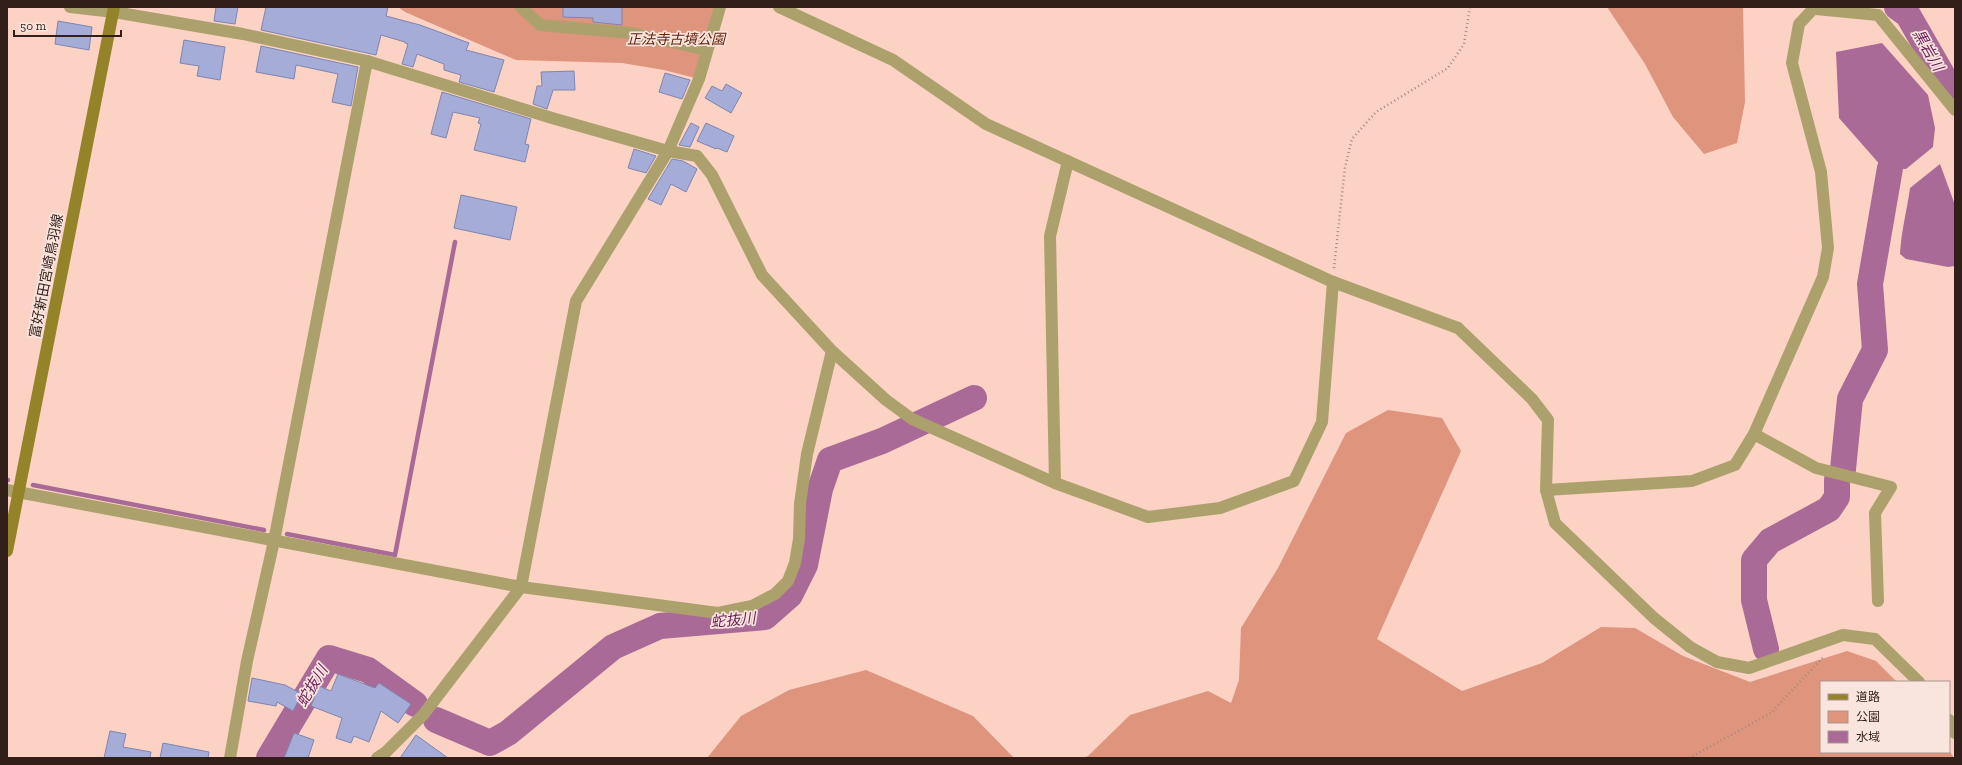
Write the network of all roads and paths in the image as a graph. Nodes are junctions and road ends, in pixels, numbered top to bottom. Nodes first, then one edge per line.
1 (70, 7) edge
2 (521, 7) edge
3 (720, 7) edge
4 (779, 7) edge
5 (1470, 7) edge
6 (1815, 8) edge
7 (114, 10) edge
8 (707, 50) junction
9 (367, 62) junction
10 (1955, 110) edge
11 (668, 151) junction
12 (1068, 161) junction
13 (1333, 282) junction
14 (832, 351) junction
15 (1754, 434) junction
16 (1055, 483) junction
17 (1546, 490) junction
18 (13, 491) edge
19 (274, 541) junction
20 (7, 551) edge
21 (521, 587) junction
22 (1878, 601) dead end
23 (1827, 651) dead end
24 (1918, 681) edge
25 (1950, 722) edge
26 (1955, 733) edge
27 (230, 758) edge
28 (377, 758) edge
29 (1689, 758) edge

1 - 7 street
2 - 8 street
3 - 8 street
4 - 12 street
5 - 13 path
6 - 10 street
6 - 15 street
7 - 9 street
7 - 18 main road, 富好新田宮崎鳥羽線
8 - 11 street
9 - 11 street
9 - 19 street
11 - 14 street
11 - 21 street
12 - 13 street
12 - 16 street
13 - 16 street
13 - 17 street
14 - 16 street
14 - 21 street
15 - 17 street
15 - 22 street
17 - 24 street
18 - 19 street
18 - 20 main road, 富好新田宮崎鳥羽線
19 - 21 street
19 - 27 street
21 - 28 street
23 - 29 path
25 - 26 street

